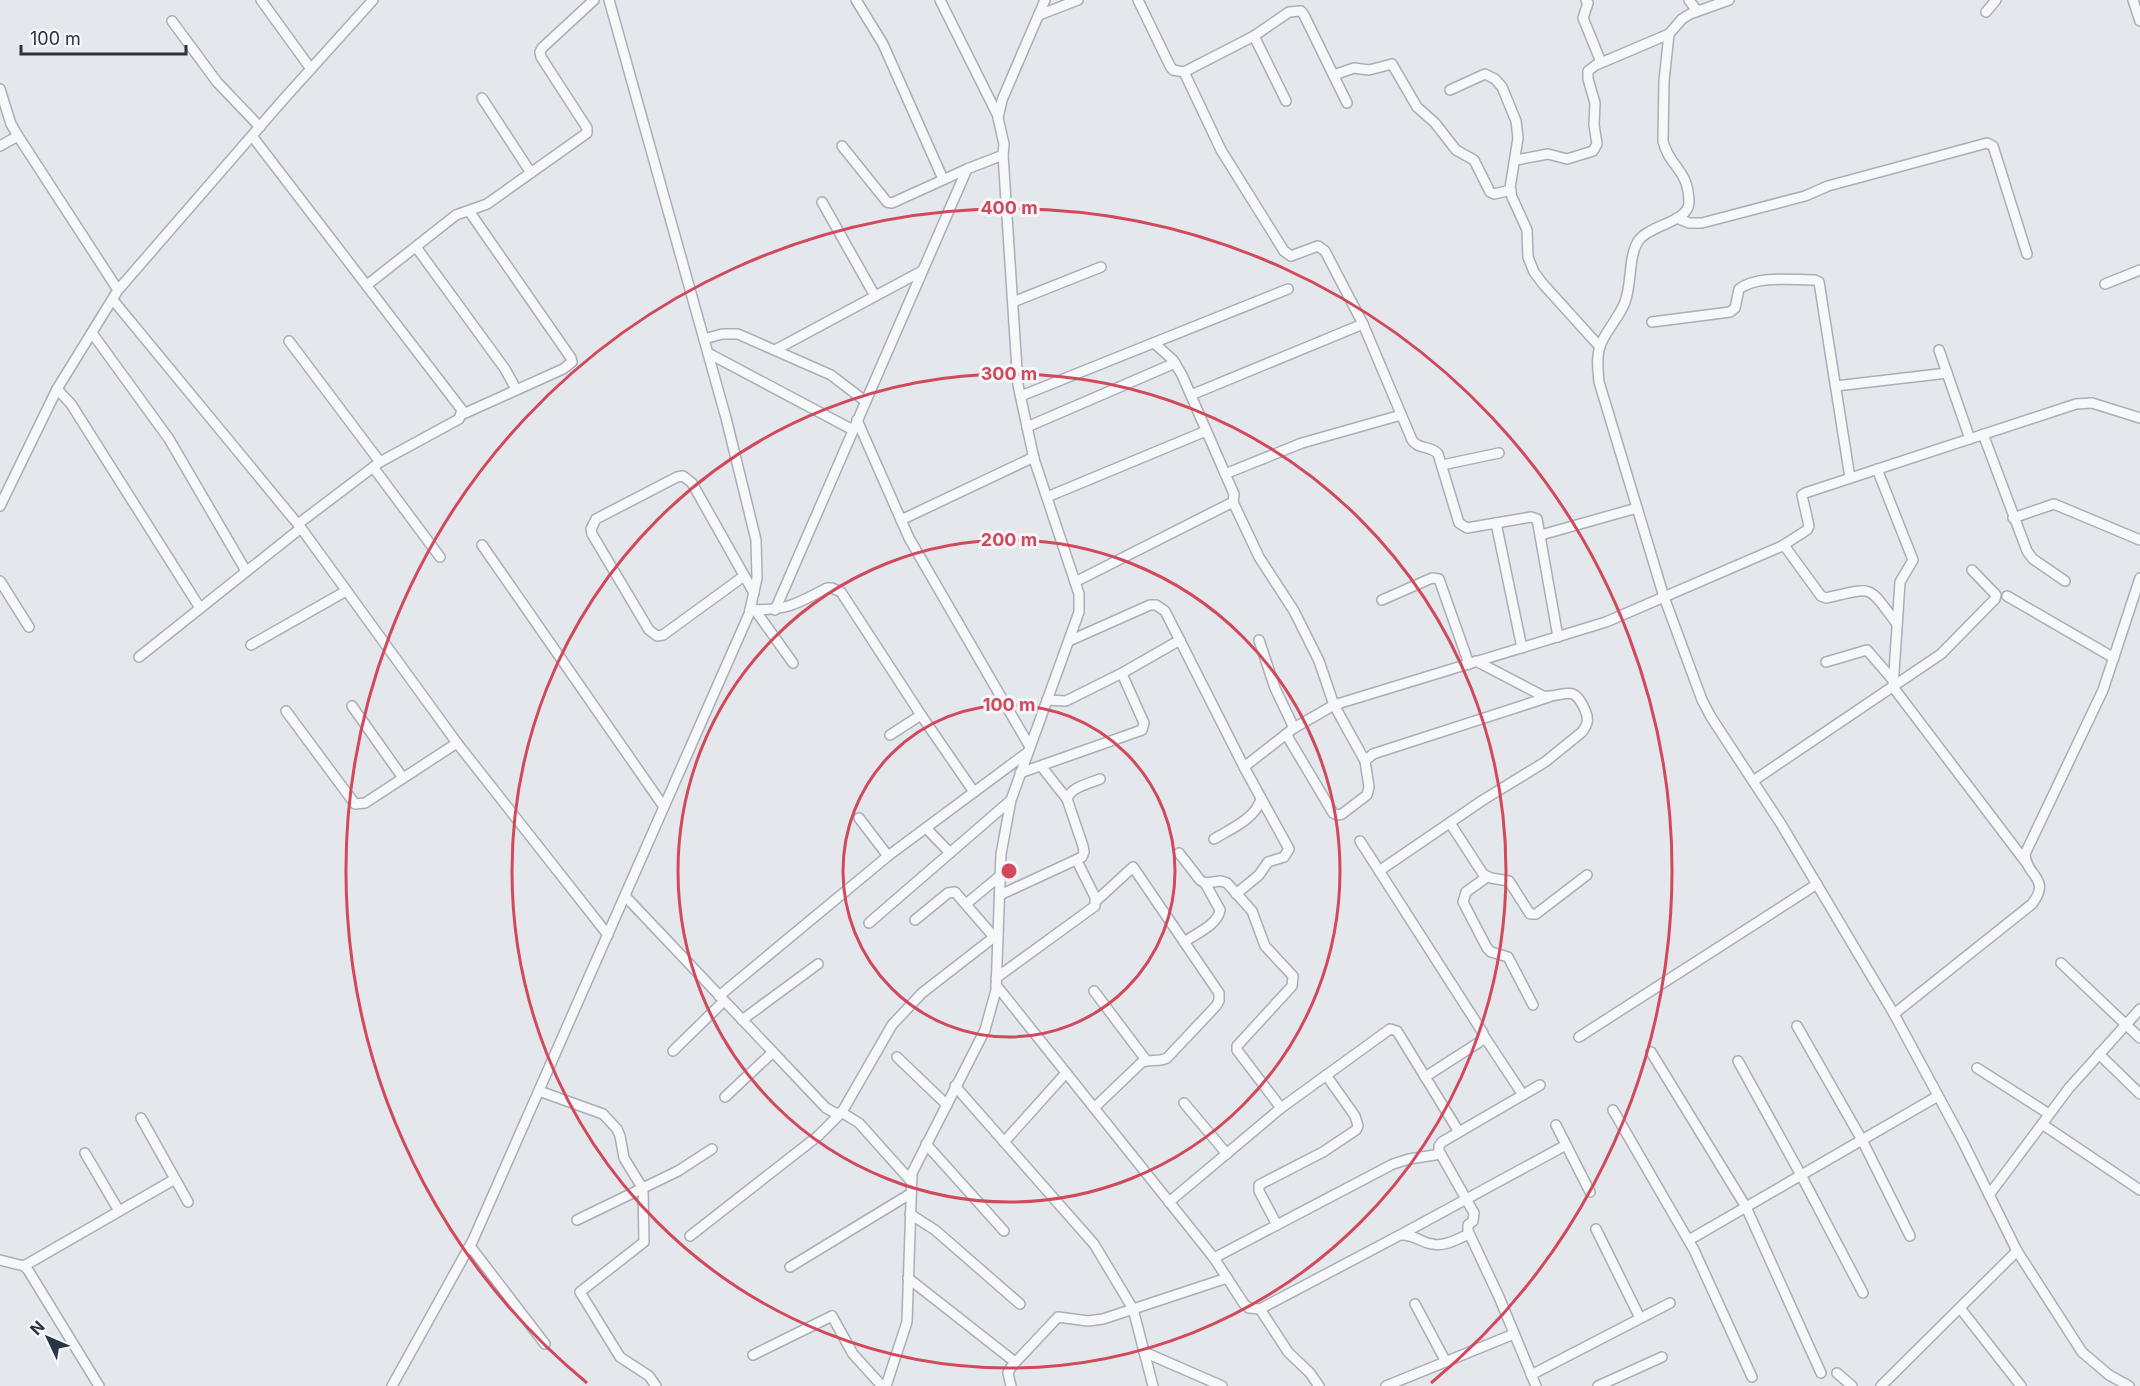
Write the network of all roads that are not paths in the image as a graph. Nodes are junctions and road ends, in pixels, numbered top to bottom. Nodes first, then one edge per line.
1 (261, 0) edge
2 (373, 0) edge
3 (594, 0) edge
4 (609, 0) edge
5 (856, 0) edge
6 (940, 0) edge
7 (1045, 0) edge
8 (1078, 0) edge
9 (1138, 0) edge
10 (1586, 0) edge
11 (1689, 0) edge
12 (1729, 0) edge
13 (1996, 0) edge
14 (2133, 0) edge
15 (1697, 11) junction
16 (1986, 12) dead end
17 (1039, 15) junction
18 (172, 21) dead end
19 (2140, 21) edge
20 (1669, 34) junction
21 (1254, 36) junction
22 (1601, 62) junction
23 (311, 69) junction
24 (1184, 72) junction
25 (1334, 75) junction
26 (0, 89) edge
27 (1450, 90) dead end
28 (482, 98) dead end
29 (1286, 101) dead end
30 (1347, 103) dead end
31 (998, 118) junction
32 (260, 127) junction
33 (18, 136) junction
34 (252, 136) junction
35 (0, 146) edge
36 (842, 146) dead end
37 (1003, 155) junction
38 (1516, 160) junction
39 (968, 169) junction
40 (531, 173) junction
41 (943, 179) junction
42 (1511, 190) junction
43 (822, 202) dead end
44 (469, 211) junction
45 (1677, 218) junction
46 (416, 247) junction
47 (2027, 254) dead end
48 (1101, 267) dead end
49 (2140, 270) edge
50 (922, 271) junction
51 (2105, 284) dead end
52 (367, 285) junction
53 (1288, 289) dead end
54 (118, 290) junction
55 (875, 296) junction
56 (112, 300) junction
57 (1013, 302) junction
58 (1652, 322) dead end
59 (1363, 324) junction
60 (92, 333) junction
61 (704, 339) junction
62 (289, 341) dead end
63 (1154, 343) junction
64 (1600, 347) junction
65 (776, 350) junction
66 (1939, 350) dead end
67 (708, 353) junction
68 (1175, 363) junction
69 (1947, 373) junction
70 (1836, 386) junction
71 (57, 389) junction
72 (516, 389) junction
73 (1191, 395) junction
74 (1021, 396) junction
75 (866, 401) junction
76 (462, 415) junction
77 (1401, 415) junction
78 (2140, 418) edge
79 (857, 420) junction
80 (1027, 427) junction
81 (853, 430) junction
82 (1206, 431) junction
83 (1983, 434) junction
84 (1970, 439) junction
85 (1500, 453) dead end
86 (1034, 457) junction
87 (377, 464) junction
88 (1442, 465) junction
89 (1877, 469) junction
90 (1225, 474) junction
91 (1850, 478) junction
92 (1047, 497) junction
93 (1233, 502) junction
94 (0, 507) edge
95 (1637, 508) junction
96 (2013, 519) junction
97 (901, 520) junction
98 (1497, 523) junction
99 (300, 526) junction
100 (1541, 536) junction
101 (2140, 540) edge
102 (482, 545) dead end
103 (1782, 546) junction
104 (440, 557) dead end
105 (1972, 570) dead end
106 (246, 571) junction
107 (744, 576) junction
108 (2140, 578) edge
109 (0, 581) edge
110 (2065, 581) dead end
111 (1075, 582) junction
112 (346, 591) junction
113 (754, 592) junction
114 (2007, 596) dead end
115 (1664, 597) junction
116 (1382, 600) dead end
117 (200, 608) junction
118 (753, 610) junction
119 (776, 610) junction
120 (1897, 624) junction
121 (29, 627) dead end
122 (1558, 637) junction
123 (1180, 640) junction
124 (1259, 640) dead end
125 (1069, 641) junction
126 (251, 645) dead end
127 (1522, 648) junction
128 (139, 657) dead end
129 (2114, 658) junction
130 (1826, 662) dead end
131 (793, 663) dead end
132 (1472, 663) junction
133 (1124, 672) junction
134 (1893, 684) junction
135 (1550, 697) junction
136 (1047, 700) junction
137 (1334, 705) junction
138 (352, 706) dead end
139 (286, 711) dead end
140 (921, 715) junction
141 (1294, 728) junction
142 (1286, 734) junction
143 (890, 735) dead end
144 (457, 743) junction
145 (1029, 750) junction
146 (1365, 761) junction
147 (1041, 766) junction
148 (1244, 766) junction
149 (1020, 773) junction
150 (404, 778) junction
151 (1100, 779) dead end
152 (1753, 781) junction
153 (974, 792) junction
154 (1067, 799) junction
155 (1261, 799) junction
156 (1011, 800) junction
157 (664, 807) junction
158 (859, 818) dead end
159 (1450, 823) junction
160 (926, 828) junction
161 (1214, 838) dead end
162 (1360, 841) dead end
163 (950, 853) junction
164 (1179, 853) dead end
165 (888, 856) junction
166 (1077, 861) junction
167 (2025, 861) junction
168 (1379, 871) junction
169 (1001, 875) junction
170 (1587, 875) dead end
171 (1487, 877) junction
172 (1205, 884) junction
173 (1817, 884) junction
174 (1236, 894) junction
175 (1000, 895) junction
176 (625, 897) junction
177 (1096, 901) junction
178 (966, 904) junction
179 (915, 920) dead end
180 (869, 923) dead end
181 (608, 935) junction
182 (996, 936) junction
183 (1184, 942) junction
184 (2061, 963) dead end
185 (818, 964) dead end
186 (996, 982) junction
187 (1094, 991) dead end
188 (722, 998) junction
189 (1533, 1005) dead end
190 (2140, 1009) edge
191 (1894, 1014) junction
192 (742, 1020) junction
193 (2126, 1025) junction
194 (1797, 1026) dead end
195 (1484, 1036) junction
196 (1579, 1036) dead end
197 (2140, 1038) edge
198 (673, 1051) dead end
199 (773, 1052) junction
200 (1651, 1052) dead end
201 (2099, 1054) junction
202 (897, 1057) dead end
203 (1146, 1060) junction
204 (1738, 1061) dead end
205 (1977, 1068) dead end
206 (1066, 1073) junction
207 (1326, 1075) junction
208 (1425, 1077) junction
209 (1540, 1085) dead end
210 (955, 1086) junction
211 (539, 1091) junction
212 (2140, 1094) edge
213 (1523, 1095) junction
214 (1938, 1096) junction
215 (725, 1097) dead end
216 (1184, 1103) dead end
217 (946, 1105) junction
218 (1094, 1108) junction
219 (1281, 1108) junction
220 (1613, 1110) dead end
221 (841, 1113) junction
222 (2049, 1114) junction
223 (141, 1118) dead end
224 (2042, 1124) junction
225 (1556, 1125) dead end
226 (1459, 1132) junction
227 (1862, 1140) junction
228 (1004, 1142) junction
229 (926, 1144) junction
230 (1566, 1145) junction
231 (712, 1149) dead end
232 (85, 1153) dead end
233 (1227, 1154) junction
234 (1441, 1154) junction
235 (1801, 1175) junction
236 (175, 1179) junction
237 (910, 1180) junction
238 (643, 1189) junction
239 (2140, 1190) edge
240 (1590, 1192) dead end
241 (910, 1194) junction
242 (1989, 1195) junction
243 (1466, 1199) junction
244 (188, 1202) dead end
245 (1169, 1202) junction
246 (1746, 1207) junction
247 (119, 1211) junction
248 (910, 1214) junction
249 (577, 1220) dead end
250 (1277, 1225) junction
251 (1596, 1229) dead end
252 (1004, 1231) dead end
253 (1469, 1234) junction
254 (1400, 1235) junction
255 (690, 1236) dead end
256 (1910, 1236) dead end
257 (1689, 1240) junction
258 (470, 1246) junction
259 (2017, 1251) junction
260 (1214, 1258) junction
261 (0, 1260) edge
262 (24, 1266) junction
263 (790, 1267) dead end
264 (908, 1278) junction
265 (1227, 1278) junction
266 (1863, 1293) dead end
267 (1670, 1302) dead end
268 (1020, 1304) dead end
269 (1415, 1304) dead end
270 (1960, 1308) junction
271 (1133, 1309) junction
272 (1260, 1309) junction
273 (1640, 1318) junction
274 (1514, 1334) junction
275 (545, 1344) dead end
276 (1144, 1352) junction
277 (753, 1355) dead end
278 (1662, 1357) dead end
279 (1015, 1362) junction
280 (1446, 1362) junction
281 (1821, 1373) dead end
282 (1837, 1373) dead end
283 (1531, 1375) junction
284 (1752, 1377) dead end
285 (2124, 1385) edge
286 (99, 1386) edge
287 (392, 1386) edge
288 (656, 1386) edge
289 (884, 1386) edge
290 (1011, 1386) edge
291 (1153, 1386) edge
292 (1222, 1386) edge
293 (1319, 1386) edge
294 (1386, 1386) edge
295 (1536, 1386) edge
296 (1598, 1386) edge
297 (1852, 1386) edge
298 (1881, 1386) edge
299 (2021, 1386) edge

1 - 23 street
2 - 23 street
3 - 40 street
4 - 61 street
5 - 41 street
6 - 31 street
7 - 17 street
8 - 17 street
9 - 24 street
10 - 22 street
11 - 15 street
12 - 15 street
13 - 16 street
14 - 19 street
15 - 20 street
17 - 31 street
18 - 32 street
20 - 22 street
20 - 45 street
21 - 24 street
21 - 25 street
21 - 29 street
22 - 38 street
23 - 32 street
24 - 59 street
25 - 30 street
25 - 42 street
26 - 33 street
27 - 38 street
28 - 40 street
31 - 37 street
32 - 34 street
33 - 35 street
33 - 54 street
34 - 52 street
34 - 54 street
36 - 41 street
37 - 39 street
37 - 57 street
38 - 42 street
39 - 41 street
39 - 50 street
40 - 44 street
42 - 64 street
43 - 55 street
44 - 46 street
44 - 72 street
45 - 47 street
45 - 64 street
46 - 52 street
46 - 72 street
48 - 57 street
49 - 51 street
50 - 55 street
50 - 75 street
52 - 76 street
53 - 63 street
54 - 56 street
55 - 65 street
56 - 60 street
56 - 99 street
57 - 74 street
58 - 70 street
59 - 73 street
59 - 77 street
60 - 71 street
60 - 106 street
61 - 65 street
61 - 67 street
62 - 87 street
63 - 68 street
63 - 74 street
64 - 95 street
65 - 75 street
66 - 69 street
67 - 81 street
67 - 113 street
68 - 73 street
68 - 80 street
69 - 70 street
69 - 84 street
70 - 91 street
71 - 94 street
71 - 117 street
72 - 76 street
73 - 82 street
74 - 80 street
75 - 79 street
76 - 87 street
77 - 88 street
77 - 90 street
78 - 83 street
79 - 81 street
79 - 97 street
80 - 86 street
81 - 119 street
82 - 90 street
82 - 92 street
83 - 84 street
83 - 96 street
84 - 89 street
85 - 88 street
86 - 92 street
86 - 97 street
87 - 99 street
87 - 104 street
88 - 98 street
89 - 91 street
89 - 120 street
90 - 93 street
91 - 103 street
92 - 111 street
93 - 111 street
93 - 137 street
95 - 100 street
95 - 115 street
96 - 101 street
96 - 110 street
97 - 145 street
98 - 100 street
98 - 127 street
99 - 106 street
99 - 112 street
100 - 122 street
102 - 157 street
103 - 115 street
103 - 120 street
105 - 134 street
106 - 117 street
107 - 107 street
107 - 113 street
108 - 129 street
109 - 121 street
111 - 125 street
112 - 126 street
112 - 144 street
113 - 118 street
114 - 129 street
115 - 122 street
115 - 152 street
116 - 132 street
117 - 128 street
118 - 119 street
118 - 131 street
118 - 157 street
119 - 140 street
120 - 134 street
122 - 127 street
123 - 125 street
123 - 133 street
123 - 148 street
124 - 141 street
125 - 136 street
127 - 132 street
129 - 167 street
130 - 134 street
132 - 135 street
132 - 137 street
133 - 136 street
133 - 147 street
134 - 152 street
134 - 167 street
135 - 146 street
135 - 159 street
136 - 145 street
137 - 141 street
137 - 146 street
138 - 150 street
139 - 150 street
140 - 143 street
140 - 153 street
141 - 142 street
142 - 146 street
142 - 148 street
144 - 150 street
144 - 181 street
145 - 149 street
145 - 153 street
147 - 149 street
147 - 154 street
148 - 155 street
149 - 156 street
151 - 154 street
152 - 173 street
153 - 160 street
154 - 166 street
155 - 161 street
155 - 174 street
156 - 163 street
156 - 169 street
157 - 176 street
158 - 165 street
159 - 168 street
159 - 171 street
160 - 163 street
160 - 165 street
162 - 168 street
163 - 180 street
164 - 172 street
165 - 188 street
166 - 175 street
166 - 177 street
167 - 191 street
168 - 195 street
169 - 175 street
169 - 178 street
170 - 171 street
171 - 189 street
172 - 174 street
172 - 183 street
173 - 191 street
173 - 196 street
174 - 219 street
175 - 182 street
176 - 181 street
176 - 188 street
177 - 183 street
177 - 186 street
178 - 179 street
178 - 182 street
181 - 211 street
182 - 186 street
182 - 221 street
183 - 203 street
184 - 193 street
185 - 192 street
186 - 206 street
186 - 210 street
187 - 203 street
188 - 192 street
188 - 198 street
190 - 193 street
191 - 214 street
192 - 199 street
193 - 197 street
193 - 201 street
194 - 227 street
195 - 208 street
195 - 213 street
199 - 215 street
199 - 221 street
200 - 246 street
201 - 212 street
201 - 222 street
202 - 217 street
203 - 218 street
204 - 235 street
205 - 222 street
206 - 218 street
206 - 228 street
207 - 208 street
207 - 219 street
207 - 250 street
208 - 226 street
209 - 213 street
210 - 217 street
210 - 228 street
211 - 238 street
211 - 258 street
213 - 226 street
214 - 227 street
214 - 242 street
216 - 233 street
217 - 229 street
218 - 245 street
219 - 233 street
220 - 257 street
221 - 237 street
221 - 255 street
222 - 224 street
223 - 236 street
224 - 239 street
224 - 242 street
225 - 230 street
226 - 234 street
227 - 235 street
227 - 256 street
228 - 271 street
229 - 237 street
229 - 252 street
230 - 240 street
230 - 243 street
231 - 238 street
232 - 247 street
233 - 245 street
234 - 243 street
234 - 250 street
235 - 246 street
235 - 266 street
236 - 244 street
236 - 247 street
237 - 241 street
238 - 249 street
238 - 288 street
241 - 248 street
241 - 263 street
242 - 259 street
243 - 253 street
243 - 254 street
245 - 260 street
246 - 257 street
246 - 281 street
247 - 262 street
248 - 264 street
248 - 268 street
250 - 260 street
251 - 273 street
253 - 254 street
253 - 274 street
254 - 272 street
257 - 284 street
258 - 275 street
258 - 287 street
259 - 270 street
259 - 285 street
260 - 265 street
261 - 262 street
262 - 286 street
264 - 279 street
264 - 289 street
265 - 271 street
265 - 272 street
267 - 273 street
269 - 280 street
270 - 298 street
270 - 299 street
271 - 276 street
271 - 279 street
272 - 293 street
273 - 283 street
274 - 280 street
274 - 283 street
276 - 291 street
276 - 292 street
277 - 289 street
278 - 296 street
279 - 290 street
280 - 294 street
282 - 297 street
283 - 295 street

